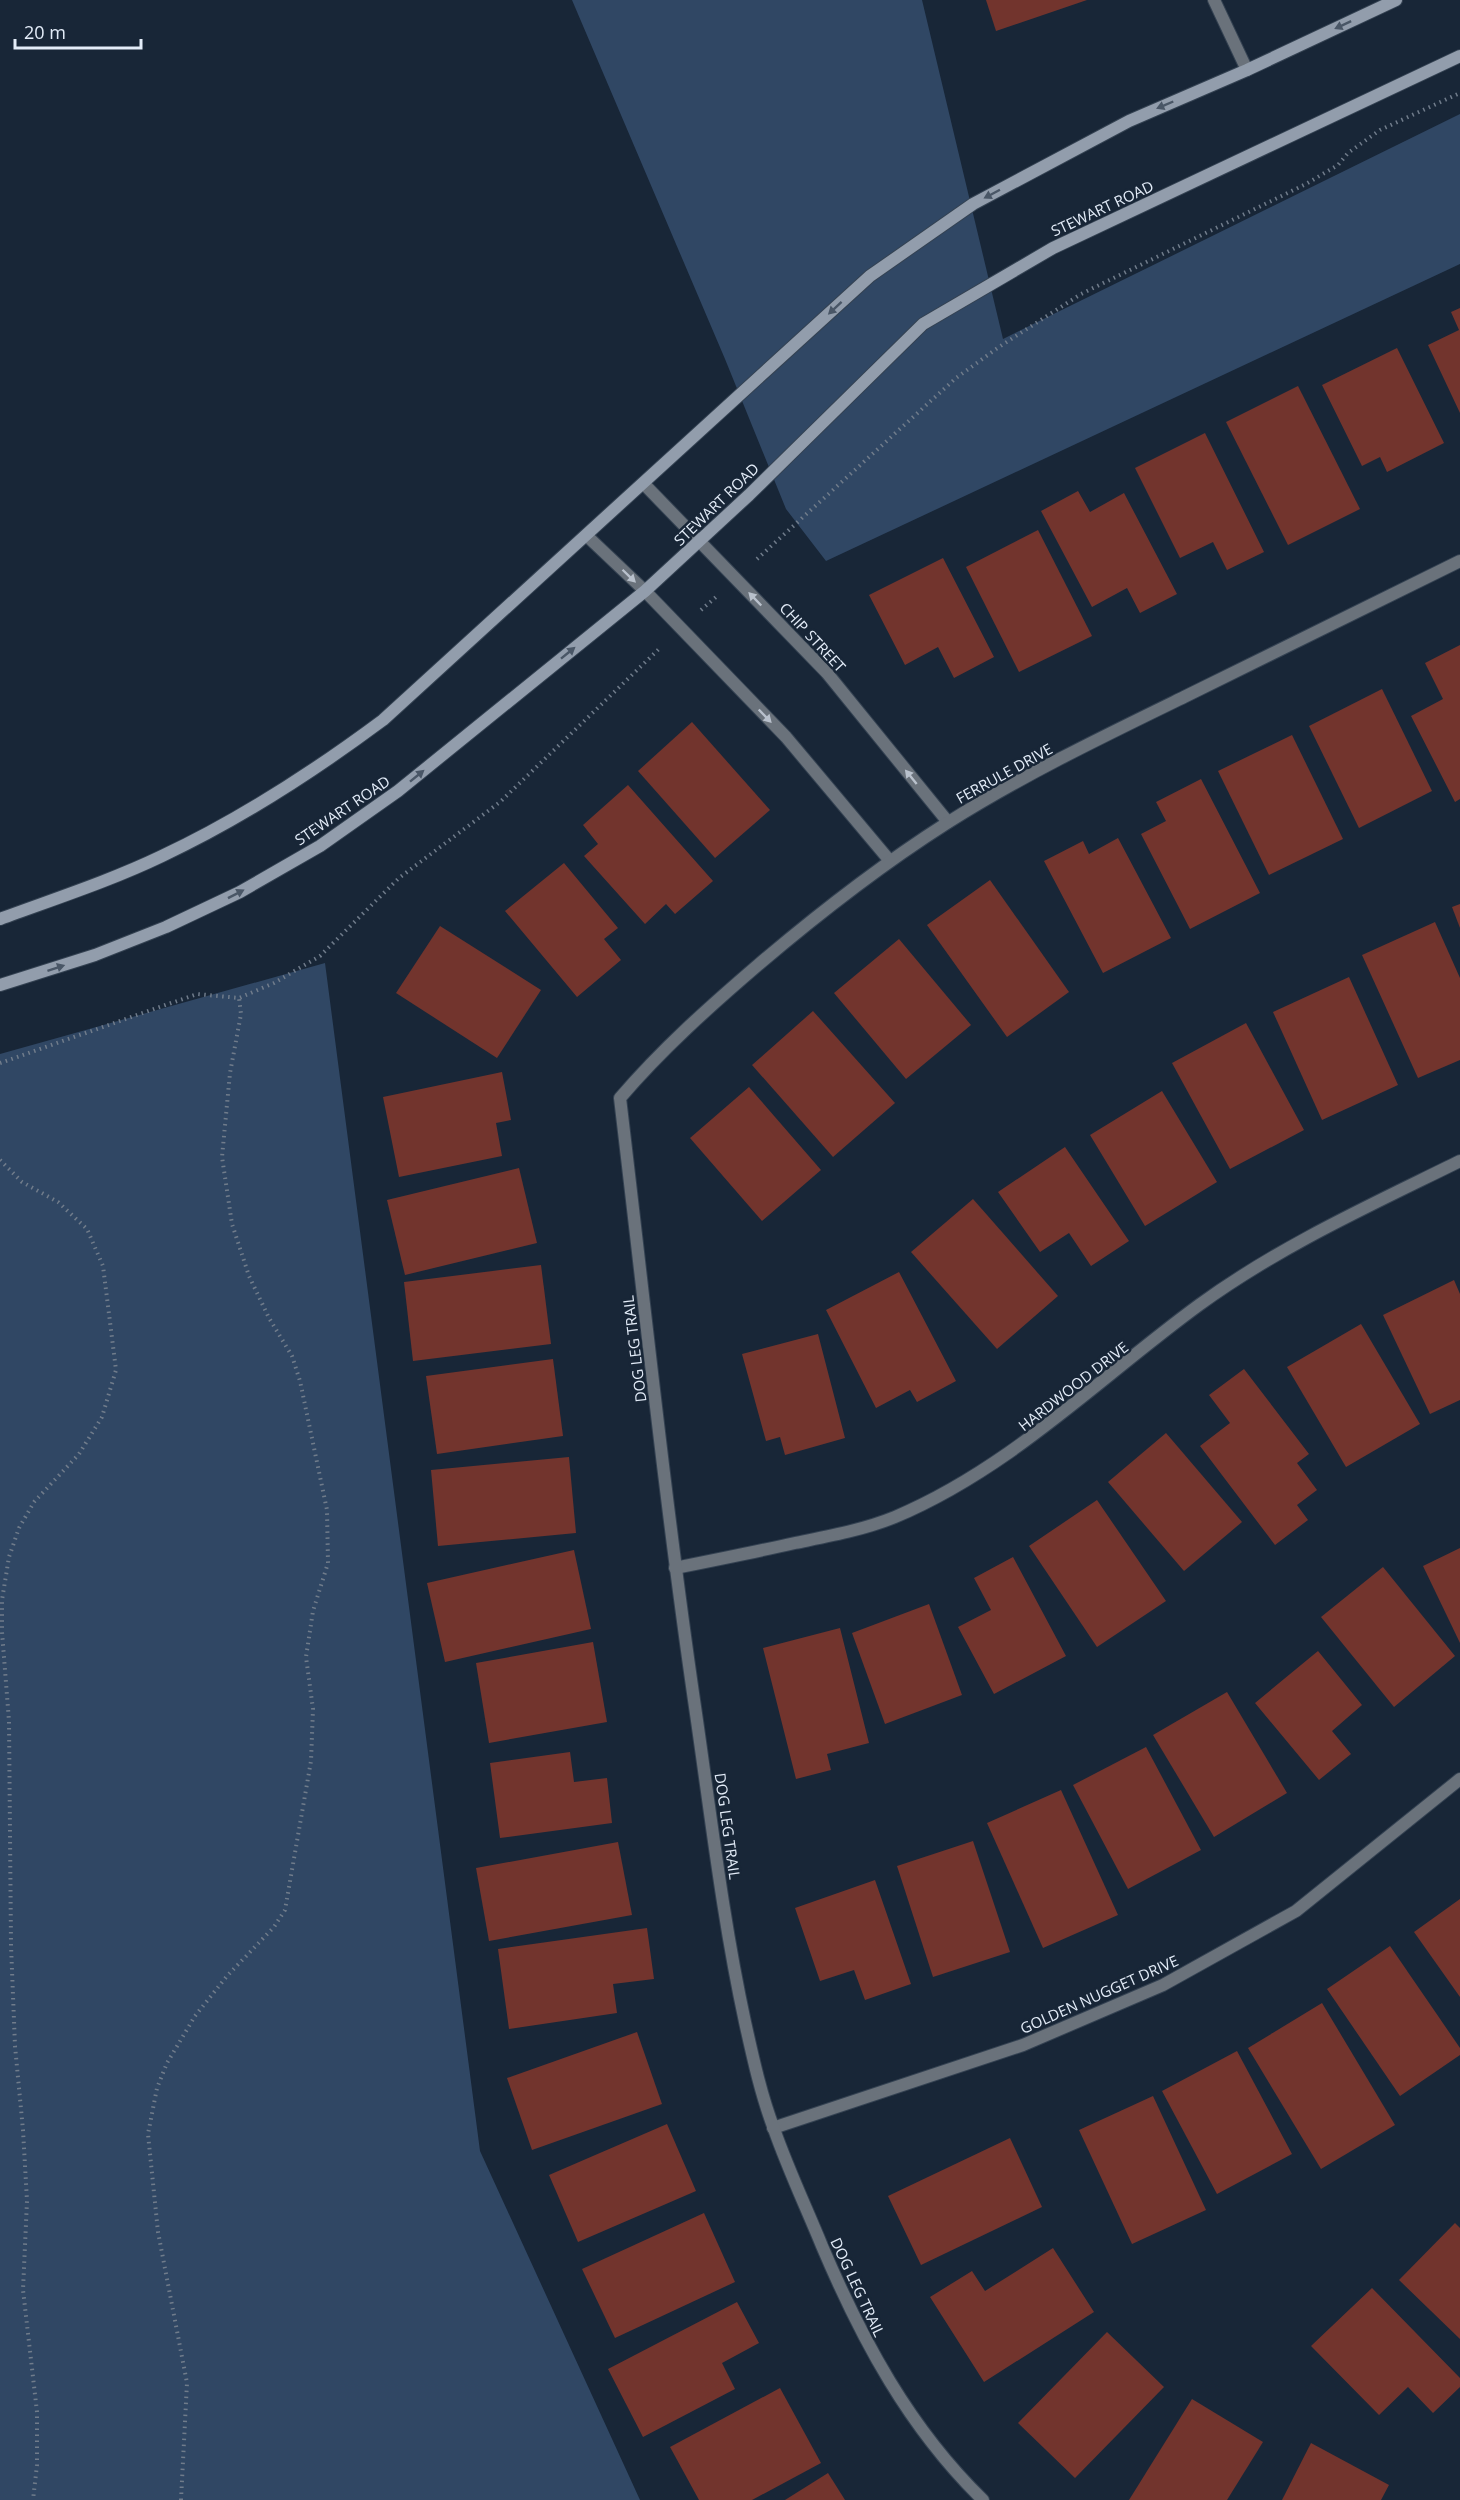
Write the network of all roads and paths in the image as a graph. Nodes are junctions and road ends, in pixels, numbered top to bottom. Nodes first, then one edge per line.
1 (1214, 0) edge
2 (1396, 0) edge
3 (1460, 56) edge
4 (1247, 70) junction
5 (1460, 93) edge
6 (644, 484) junction
7 (587, 536) junction
8 (700, 541) junction
9 (765, 551) dead end
10 (1460, 561) edge
11 (645, 591) junction
12 (670, 639) dead end
13 (948, 822) junction
14 (890, 861) junction
15 (0, 919) edge
16 (0, 985) edge
17 (239, 998) junction
18 (0, 1063) edge
19 (620, 1098) joint
20 (0, 1160) edge
21 (1460, 1161) edge
22 (675, 1568) junction
23 (1460, 1779) edge
24 (773, 2128) junction
25 (33, 2500) edge
26 (181, 2500) edge
27 (983, 2500) edge

1 - 4 street
2 -> 4 street
3 - 8 street, STEWART ROAD
4 -> 6 street
5 - 9 path
6 - 7 street
6 - 8 street, CHIP STREET
7 -> 11 street
7 - 15 street
8 - 11 street, STEWART ROAD
13 -> 8 street, CHIP STREET
10 - 13 street, FERRULE DRIVE
11 -> 14 street
16 -> 11 street, STEWART ROAD
12 - 17 path
13 - 14 street, FERRULE DRIVE
14 - 19 street, FERRULE DRIVE
17 - 18 path
17 - 26 path
19 - 22 street, DOG LEG TRAIL
20 - 25 path
21 - 22 street, HARDWOOD DRIVE
22 - 24 street, DOG LEG TRAIL
23 - 24 street, GOLDEN NUGGET DRIVE
24 - 27 street, DOG LEG TRAIL

